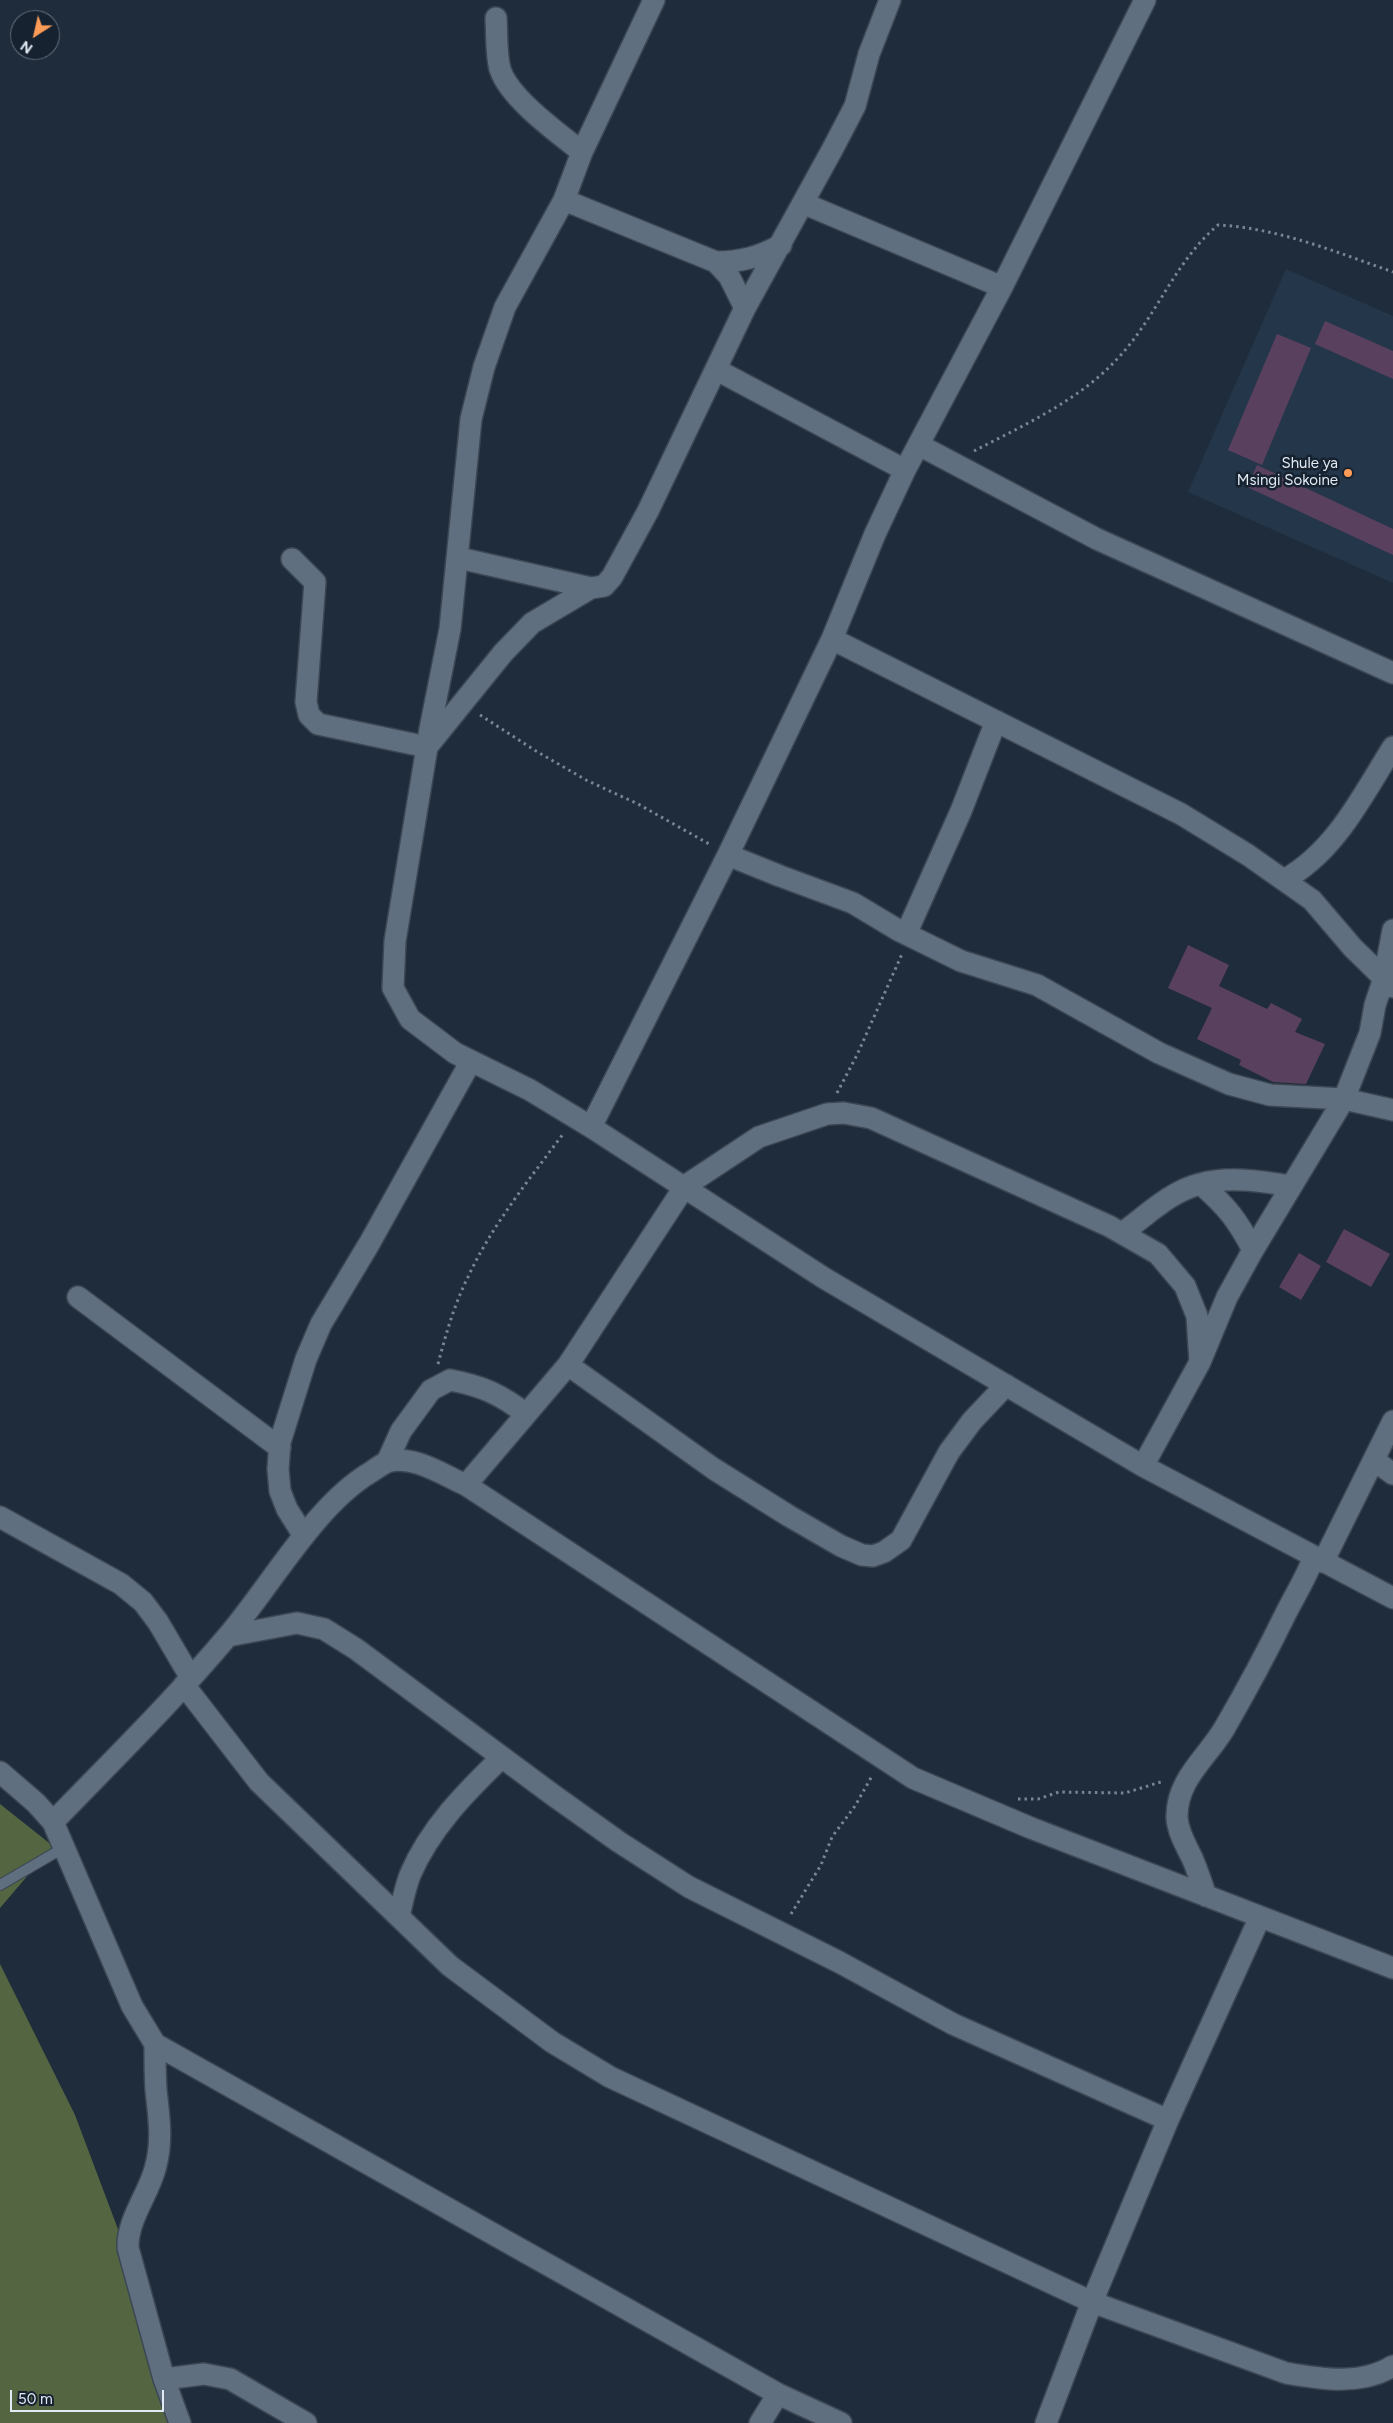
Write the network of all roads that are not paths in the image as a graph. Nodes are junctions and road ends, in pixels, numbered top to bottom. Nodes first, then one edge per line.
1 (654, 0) edge
2 (890, 0) edge
3 (1145, 0) edge
4 (496, 18) dead end
5 (582, 152) junction
6 (564, 200) junction
7 (805, 204) junction
8 (781, 245) junction
9 (716, 262) junction
10 (1002, 287) junction
11 (745, 308) junction
12 (717, 370) junction
13 (919, 445) junction
14 (905, 470) junction
15 (458, 558) junction
16 (292, 560) dead end
17 (591, 588) junction
18 (832, 639) junction
19 (1391, 666) edge
20 (996, 721) junction
21 (427, 747) junction
22 (1393, 747) edge
23 (728, 854) junction
24 (1284, 880) junction
25 (1393, 930) edge
26 (914, 938) junction
27 (1388, 983) edge
28 (471, 1061) junction
29 (1344, 1098) junction
30 (1393, 1110) edge
31 (583, 1122) junction
32 (1201, 1184) junction
33 (685, 1186) junction
34 (1290, 1186) junction
35 (1122, 1233) junction
36 (1253, 1250) junction
37 (78, 1297) dead end
38 (1200, 1362) junction
39 (568, 1364) junction
40 (1006, 1385) junction
41 (526, 1414) junction
42 (1393, 1422) edge
43 (280, 1448) junction
44 (1374, 1460) junction
45 (387, 1462) junction
46 (1143, 1466) junction
47 (1393, 1474) edge
48 (466, 1485) junction
49 (0, 1517) edge
50 (304, 1536) junction
51 (1318, 1560) junction
52 (1393, 1598) edge
53 (228, 1636) junction
54 (187, 1682) junction
55 (502, 1757) junction
56 (0, 1772) edge
57 (53, 1822) junction
58 (65, 1847) junction
59 (0, 1885) edge
60 (1206, 1896) junction
61 (399, 1917) junction
62 (1260, 1917) junction
63 (1393, 1968) edge
64 (155, 2044) junction
65 (1168, 2120) junction
66 (1092, 2302) junction
67 (1393, 2366) edge
68 (164, 2380) junction
69 (778, 2394) junction
70 (180, 2423) edge
71 (306, 2423) edge
72 (760, 2423) edge
73 (841, 2423) edge
74 (1046, 2423) edge

1 - 5 street
2 - 7 street
3 - 10 street
4 - 5 street
5 - 6 street
6 - 9 street
6 - 15 street
7 - 8 street
7 - 10 street
8 - 9 street
8 - 11 street
9 - 11 street
10 - 13 street
11 - 12 street
12 - 14 street
12 - 17 street
13 - 14 street
13 - 19 street
14 - 18 street
15 - 17 street
15 - 21 street
16 - 21 street
17 - 21 street
18 - 20 street
18 - 23 street
20 - 24 street
20 - 26 street
21 - 28 street
22 - 24 street
23 - 26 street
23 - 31 street
24 - 27 street
25 - 27 street
26 - 29 street
27 - 29 street
28 - 31 street
28 - 43 street
29 - 30 street
29 - 34 street
31 - 33 street
32 - 34 street
32 - 35 street
32 - 36 street
33 - 35 street
33 - 39 street
33 - 40 street
34 - 36 street
35 - 38 street
36 - 38 street
37 - 43 street
38 - 46 street
39 - 40 street
39 - 41 street
40 - 46 street
41 - 45 street
41 - 48 street
42 - 44 street
43 - 50 street
44 - 47 street
44 - 51 street
45 - 48 street
45 - 50 street
46 - 51 street
48 - 60 street
49 - 54 street
50 - 53 street
51 - 52 street
51 - 60 street
53 - 54 street
53 - 55 street
54 - 57 street
54 - 61 street
55 - 61 street
55 - 65 street
56 - 57 street
57 - 58 street
58 - 59 lane
58 - 64 street
60 - 62 street
61 - 66 street
62 - 63 street
62 - 65 street
64 - 68 street
64 - 69 street
65 - 66 street
66 - 67 street
66 - 74 street
68 - 70 street
68 - 71 street
69 - 72 street
69 - 73 street

